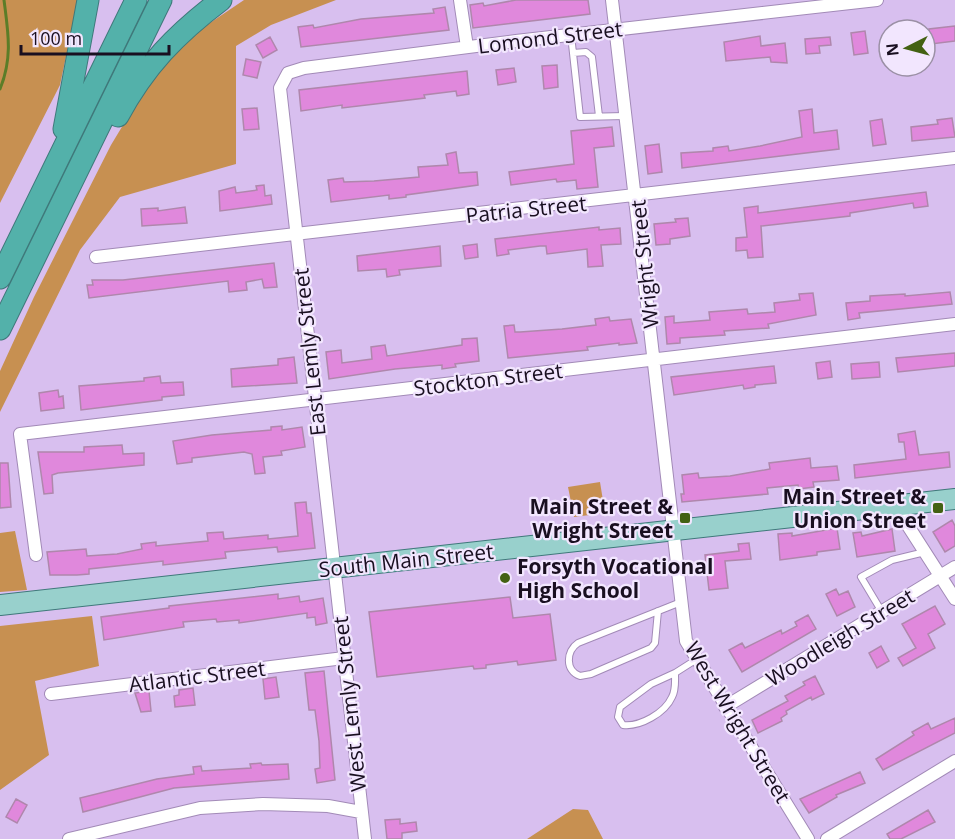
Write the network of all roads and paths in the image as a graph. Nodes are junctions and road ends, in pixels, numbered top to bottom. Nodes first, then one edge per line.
1 (88, 0) edge
2 (136, 0) edge
3 (161, 0) edge
4 (221, 0) edge
5 (460, 0) edge
6 (612, 0) edge
7 (877, 0) edge
8 (615, 29) junction
9 (570, 34) junction
10 (466, 47) junction
11 (573, 53) junction
12 (598, 116) junction
13 (626, 116) junction
14 (286, 135) joint
15 (59, 155) junction
16 (955, 158) edge
17 (636, 196) junction
18 (45, 234) junction
19 (296, 235) junction
20 (96, 258) dead end
21 (0, 278) edge
22 (955, 324) edge
23 (0, 329) edge
24 (654, 359) junction
25 (314, 399) junction
26 (955, 499) edge
27 (894, 504) junction
28 (673, 529) junction
29 (925, 552) junction
30 (36, 555) dead end
31 (955, 567) edge
32 (334, 568) junction
33 (941, 575) junction
34 (955, 599) edge
35 (681, 601) junction
36 (0, 605) edge
37 (658, 611) junction
38 (882, 612) junction
39 (344, 658) junction
40 (697, 659) junction
41 (675, 673) junction
42 (51, 694) dead end
43 (725, 707) junction
44 (955, 761) edge
45 (361, 812) junction
46 (69, 839) edge
47 (364, 839) edge
48 (808, 839) edge
49 (827, 839) edge

1 - 15 highway
2 - 15 highway
3 - 18 highway
4 - 18 highway
5 - 10 street
6 - 8 street, Wright Street
7 - 8 street, Lomond Street
8 - 9 street, Lomond Street
8 - 13 street, Wright Street
9 - 10 street, Lomond Street
9 - 11 lane
10 - 14 street, Lomond Street
11 - 12 lane
11 - 12 lane
12 - 13 lane
13 - 17 street, Wright Street
14 - 19 street, East Lemly Street
15 - 21 highway
16 - 17 street, Patria Street
17 - 19 street, Patria Street
17 - 24 street, Wright Street
18 - 23 highway
19 - 20 street, Patria Street
19 - 25 street, East Lemly Street
22 - 24 street, Stockton Street
24 - 25 street, Stockton Street
24 - 28 street, Wright Street
25 - 30 street, Stockton Street
25 - 32 street, East Lemly Street
26 - 27 main road, South Main Street
27 - 28 main road, South Main Street
27 - 29 street
28 - 32 main road, South Main Street
28 - 35 street, West Wright Street
29 - 33 street
29 - 38 lane
31 - 33 street, Woodleigh Street
32 - 36 main road, South Main Street
32 - 39 street, West Lemly Street
33 - 34 street
33 - 38 street, Woodleigh Street
35 - 37 lane
35 - 40 street, West Wright Street
37 - 37 lane
38 - 43 street, Woodleigh Street
39 - 42 street, Atlantic Street
39 - 45 street, West Lemly Street
40 - 41 lane
40 - 43 street, West Wright Street
41 - 41 lane
43 - 48 street, West Wright Street
44 - 49 street
45 - 46 street
45 - 47 street, West Lemly Street

